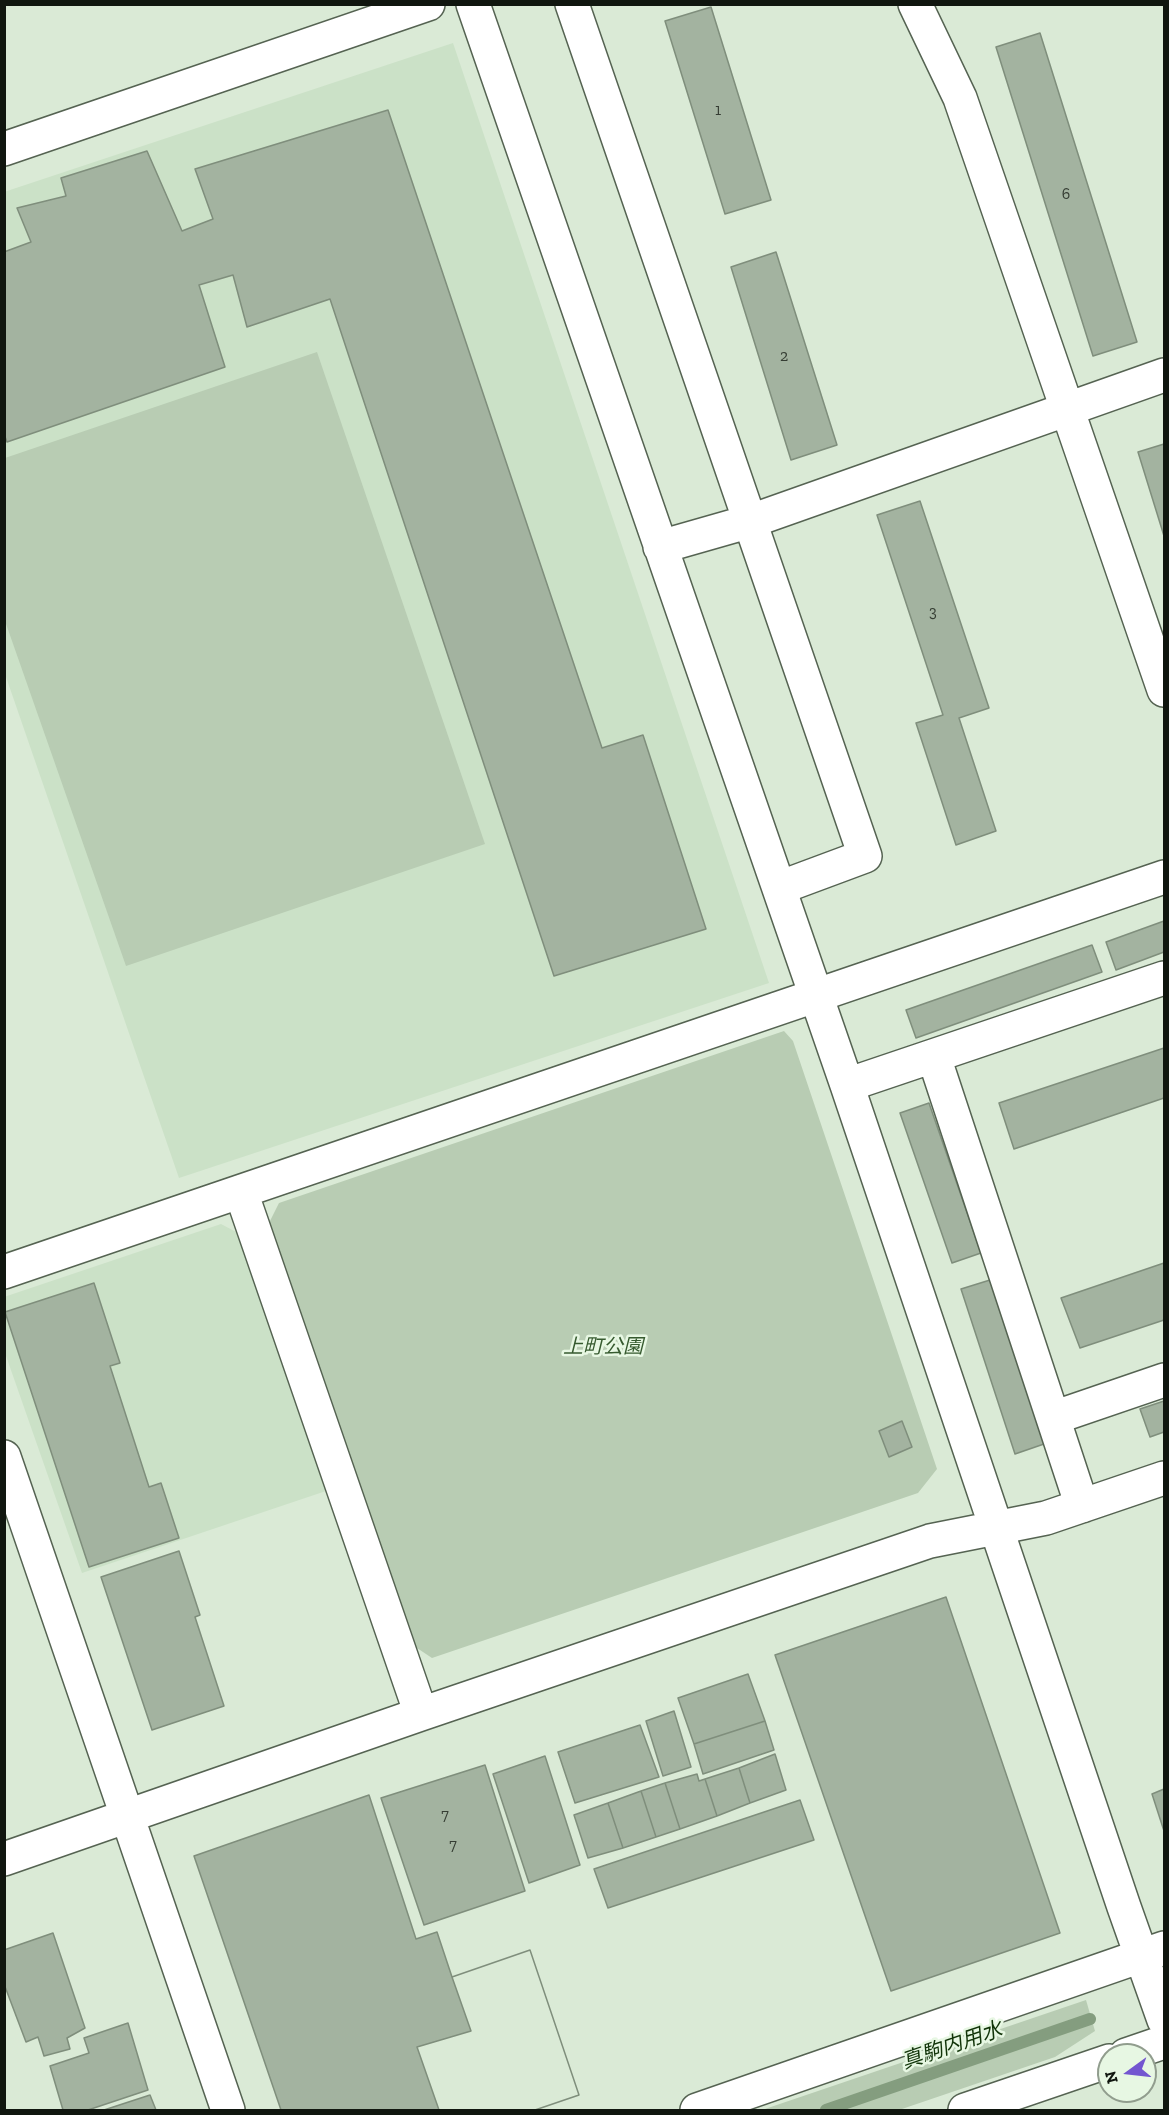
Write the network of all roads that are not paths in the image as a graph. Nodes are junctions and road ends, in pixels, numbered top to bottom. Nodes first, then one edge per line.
1 (428, 4) edge
2 (473, 4) edge
3 (572, 4) edge
4 (915, 4) edge
5 (4, 149) edge
6 (1164, 375) edge
7 (1066, 409) junction
8 (751, 521) junction
9 (660, 547) junction
10 (1164, 690) edge
11 (1164, 877) edge
12 (779, 888) junction
13 (1164, 978) edge
14 (816, 996) junction
15 (934, 1057) junction
16 (847, 1085) junction
17 (241, 1192) junction
18 (4, 1272) edge
19 (1164, 1380) edge
20 (1053, 1418) junction
21 (4, 1457) edge
22 (1164, 1478) edge
23 (1082, 1506) junction
24 (995, 1527) junction
25 (421, 1714) junction
26 (128, 1817) junction
27 (4, 1859) edge
28 (1153, 1953) edge
29 (1164, 2020) edge
30 (1097, 2065) edge
31 (228, 2110) edge
32 (697, 2110) edge
33 (965, 2110) edge

1 - 5 street
2 - 9 street
3 - 8 street
4 - 7 street
6 - 7 street
7 - 8 street
7 - 10 street
8 - 9 street
8 - 12 street
9 - 12 street
11 - 14 street
12 - 14 street
13 - 15 street
14 - 16 street
14 - 17 street
15 - 16 street
15 - 20 street
16 - 24 street
17 - 18 street
17 - 25 street
19 - 20 street
20 - 23 street
21 - 26 street
22 - 23 street
23 - 24 street
24 - 25 street
24 - 28 street
25 - 26 street
26 - 27 street
26 - 31 street
28 - 29 street
28 - 32 street
30 - 33 street

